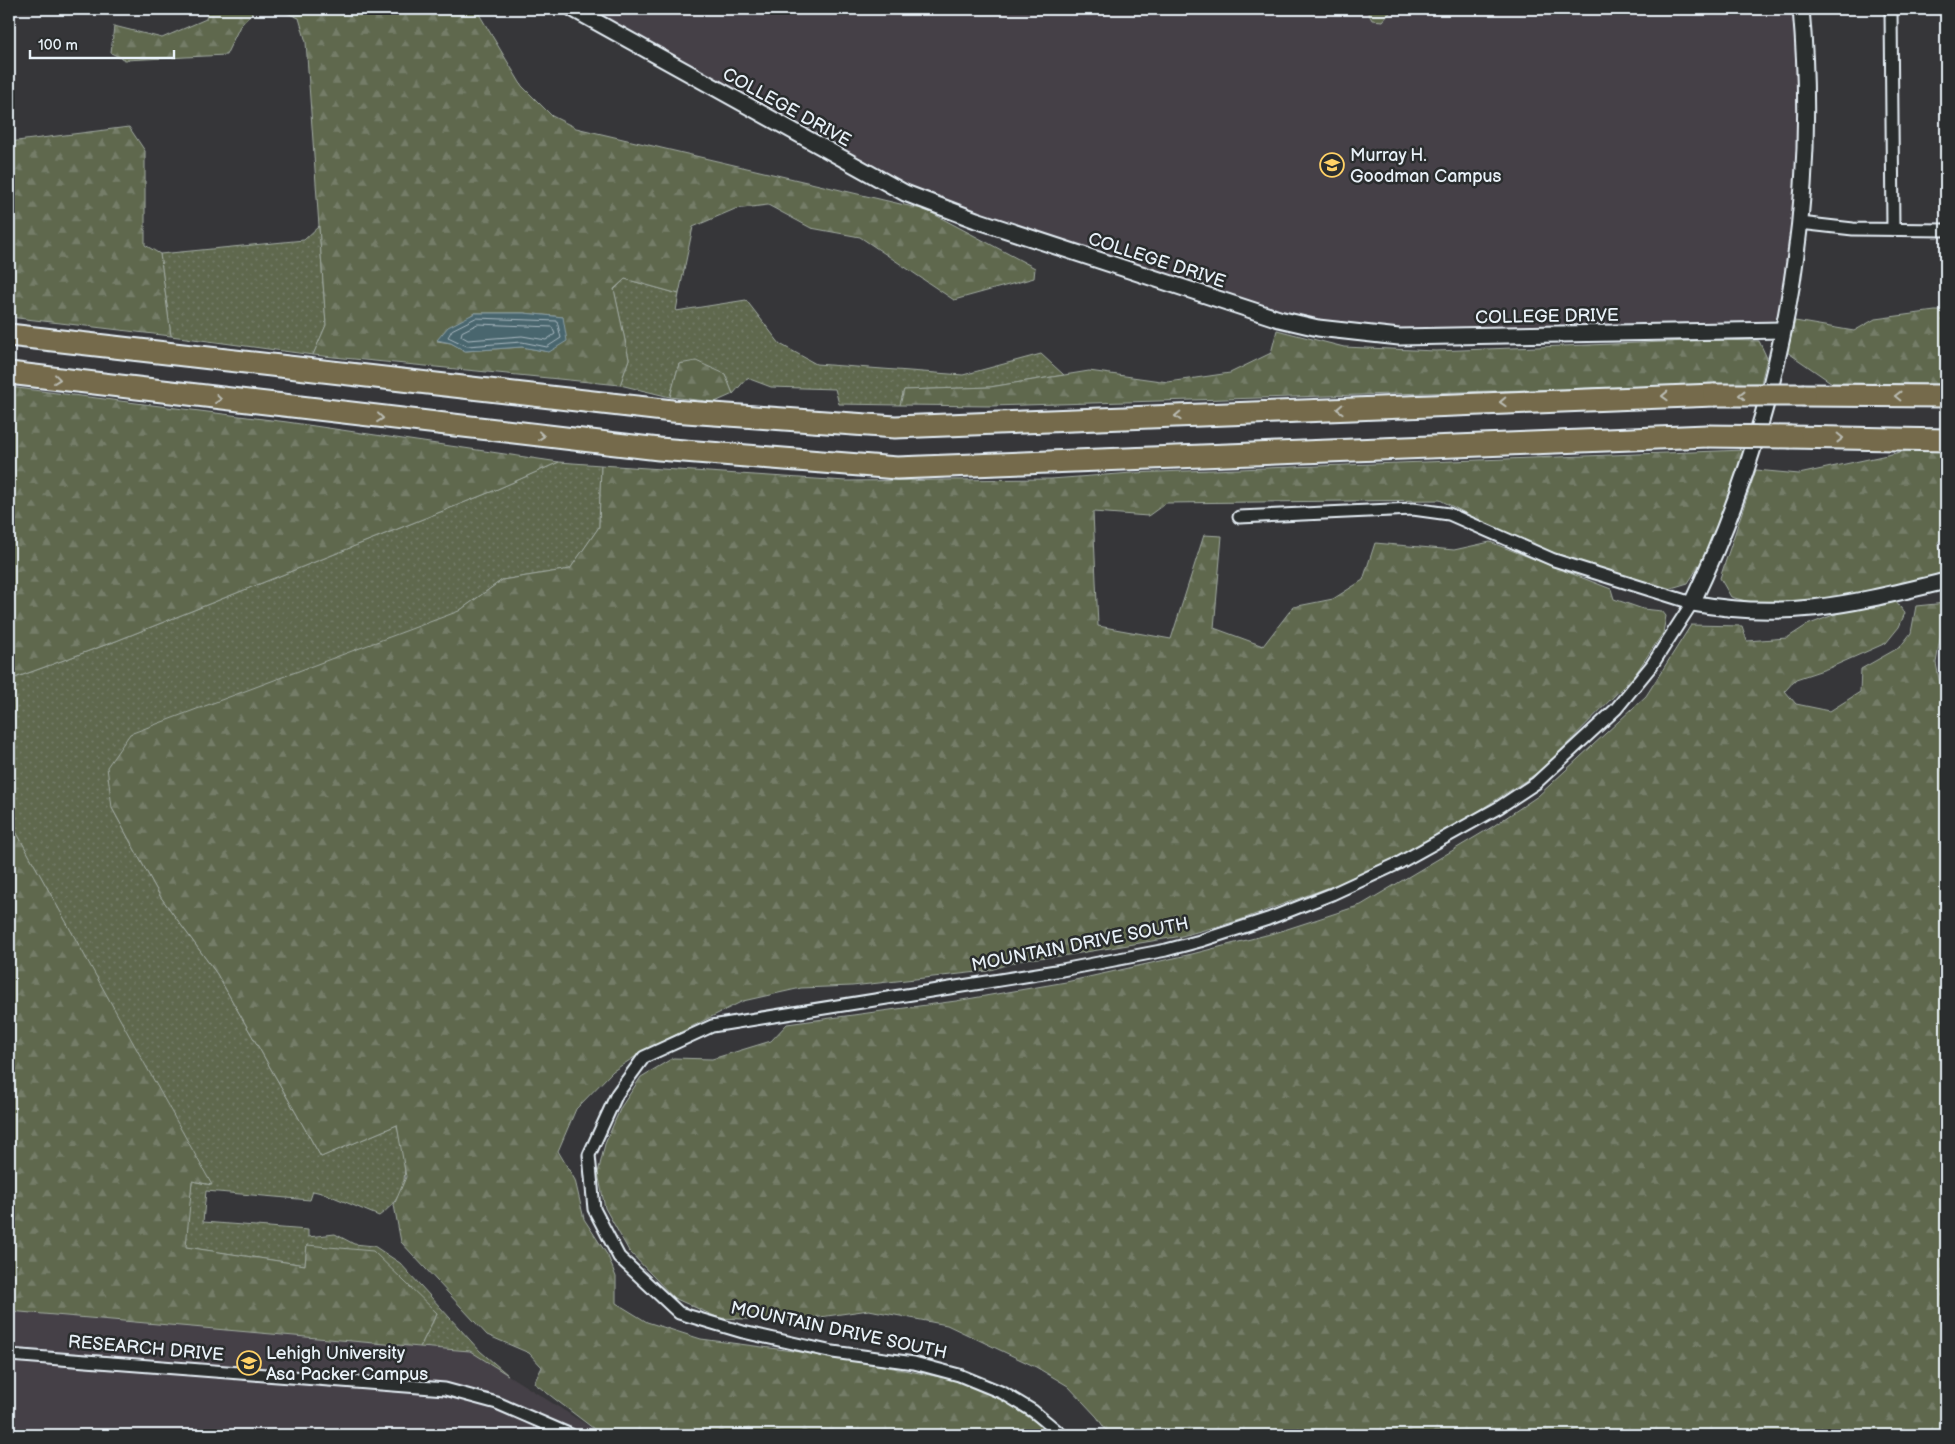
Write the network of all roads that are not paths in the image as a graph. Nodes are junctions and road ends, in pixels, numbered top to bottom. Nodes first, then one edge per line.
1 (573, 9) edge
2 (1801, 9) edge
3 (1891, 9) edge
4 (1800, 223) junction
5 (1893, 229) junction
6 (1946, 230) edge
7 (1783, 330) junction
8 (9, 335) edge
9 (9, 373) edge
10 (1946, 396) edge
11 (1946, 440) edge
12 (1239, 516) dead end
13 (1946, 581) edge
14 (1692, 603) junction
15 (9, 1355) edge
16 (571, 1435) edge
17 (1062, 1435) edge

1 - 7 street, COLLEGE DRIVE
2 - 4 street, MOUNTAIN DRIVE SOUTH
3 - 5 street
4 - 5 street
4 - 7 street, MOUNTAIN DRIVE SOUTH
5 - 6 street
7 - 14 street, MOUNTAIN DRIVE SOUTH
10 -> 8 highway, bridge
9 -> 11 highway, bridge
12 - 14 street
13 - 14 street
14 - 17 street, MOUNTAIN DRIVE SOUTH
15 - 16 street, RESEARCH DRIVE

